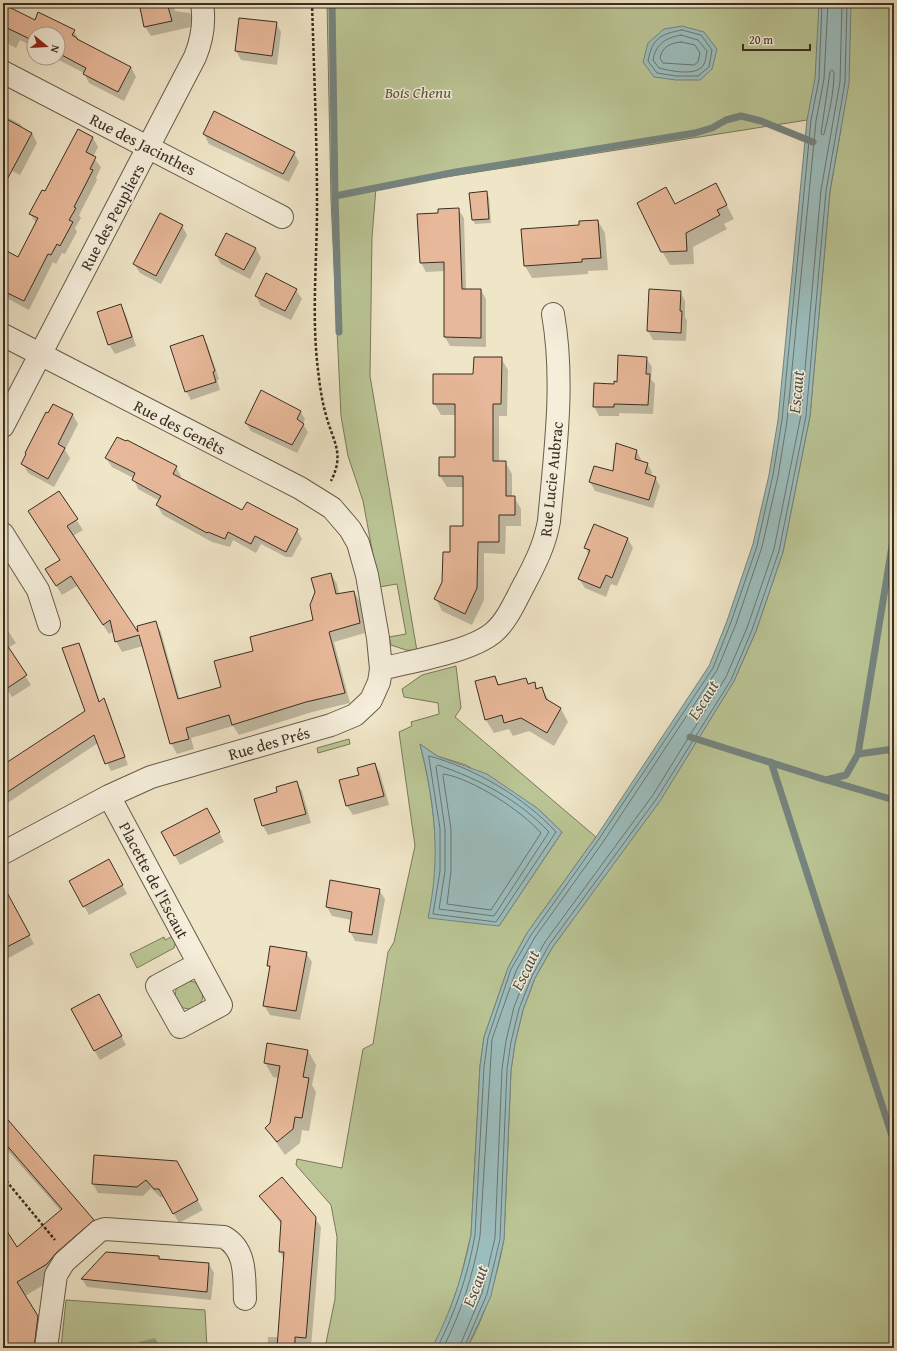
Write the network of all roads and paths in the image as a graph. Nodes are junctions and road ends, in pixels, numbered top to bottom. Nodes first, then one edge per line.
1 (202, 3) edge
2 (312, 3) edge
3 (3, 72) edge
4 (148, 147) junction
5 (282, 217) dead end
6 (553, 314) dead end
7 (3, 335) edge
8 (40, 355) junction
9 (3, 426) edge
10 (314, 496) junction
11 (350, 529) joint
12 (3, 534) edge
13 (49, 624) dead end
14 (381, 669) junction
15 (109, 796) junction
16 (3, 853) edge
17 (198, 964) dead end
18 (3, 1177) edge
19 (69, 1258) junction
20 (245, 1299) dead end
21 (46, 1348) edge

1 - 4 street, Rue des Peupliers
2 - 10 path
3 - 4 street, Rue des Jacinthes
4 - 5 street, Rue des Jacinthes
4 - 8 street, Rue des Peupliers
6 - 14 street, Rue Lucie Aubrac
7 - 8 street, Rue des Genêts
8 - 9 street, Rue des Peupliers
8 - 10 street, Rue des Genêts
10 - 11 street, Rue des Genêts
11 - 14 street, Rue des Prés
12 - 13 street
14 - 15 street, Rue des Prés
15 - 16 street, Rue des Prés
15 - 17 street, Placette de l'Escaut
18 - 19 path
19 - 20 street
19 - 21 street

